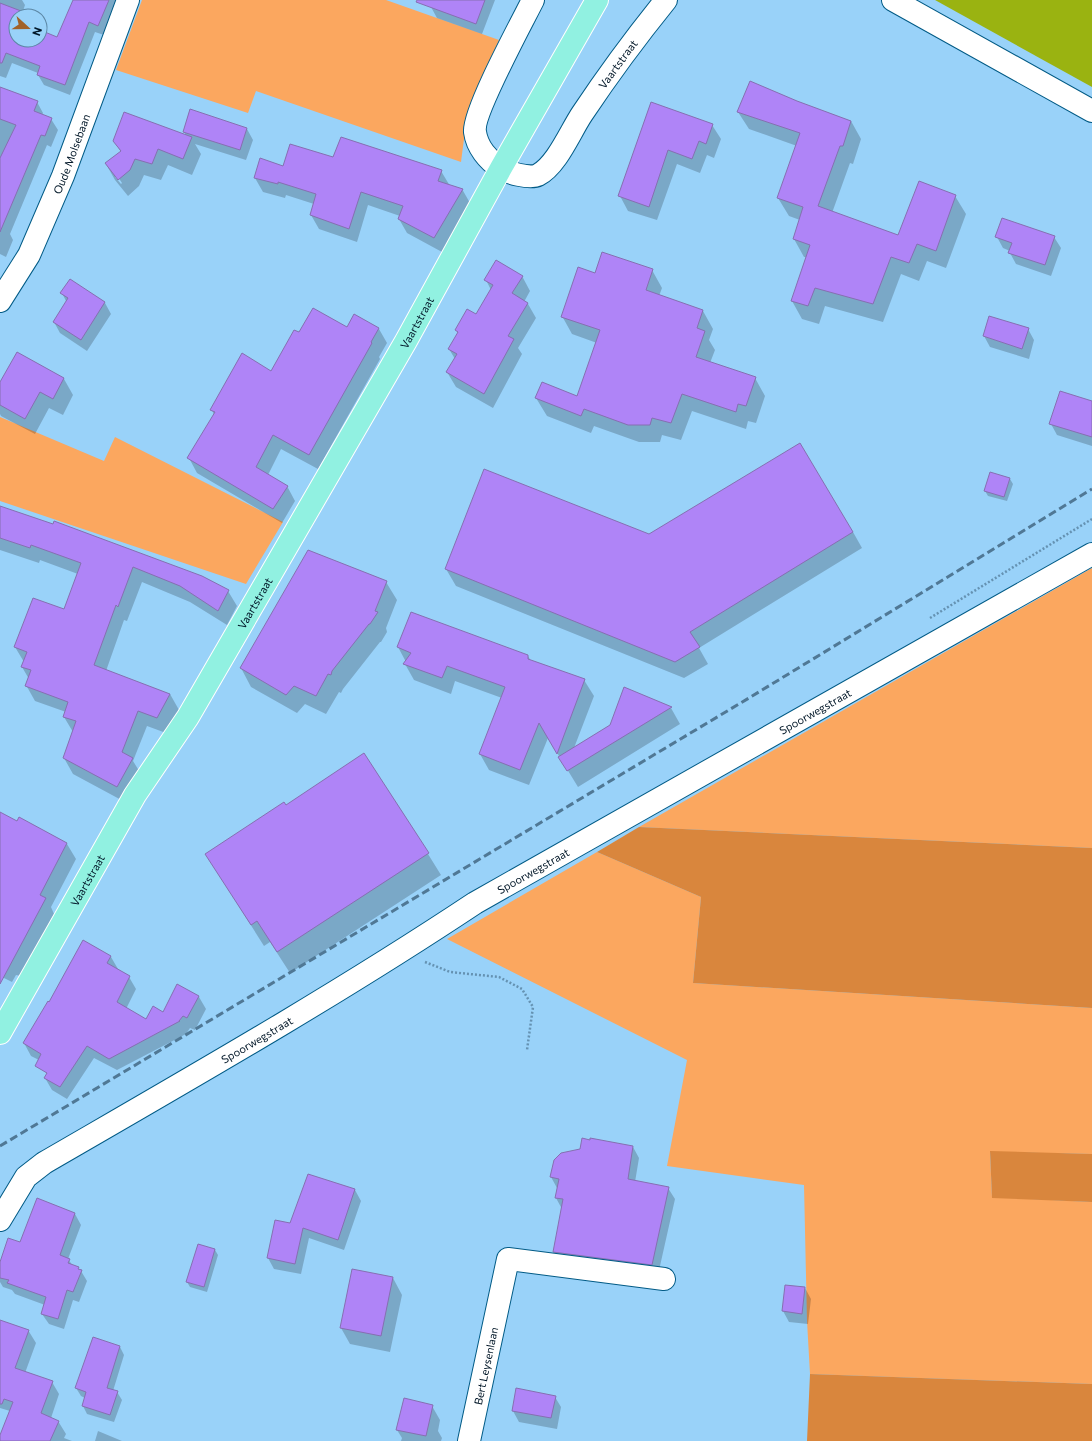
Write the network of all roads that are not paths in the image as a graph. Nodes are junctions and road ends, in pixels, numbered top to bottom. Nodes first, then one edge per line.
1 (128, 0) edge
2 (532, 0) edge
3 (597, 0) edge
4 (666, 0) edge
5 (893, 0) edge
6 (1092, 111) edge
7 (501, 168) junction
8 (0, 301) edge
9 (1092, 554) edge
10 (0, 1033) edge
11 (0, 1220) edge
12 (664, 1280) dead end
13 (469, 1441) edge

1 - 8 street, Oude Molsebaan
2 - 7 street, Vaartstraat
3 - 7 main road, Vaartstraat
4 - 7 street, Vaartstraat
5 - 6 street
7 - 10 main road, Vaartstraat
9 - 11 street, Spoorwegstraat
12 - 13 street, Bert Leysenlaan

